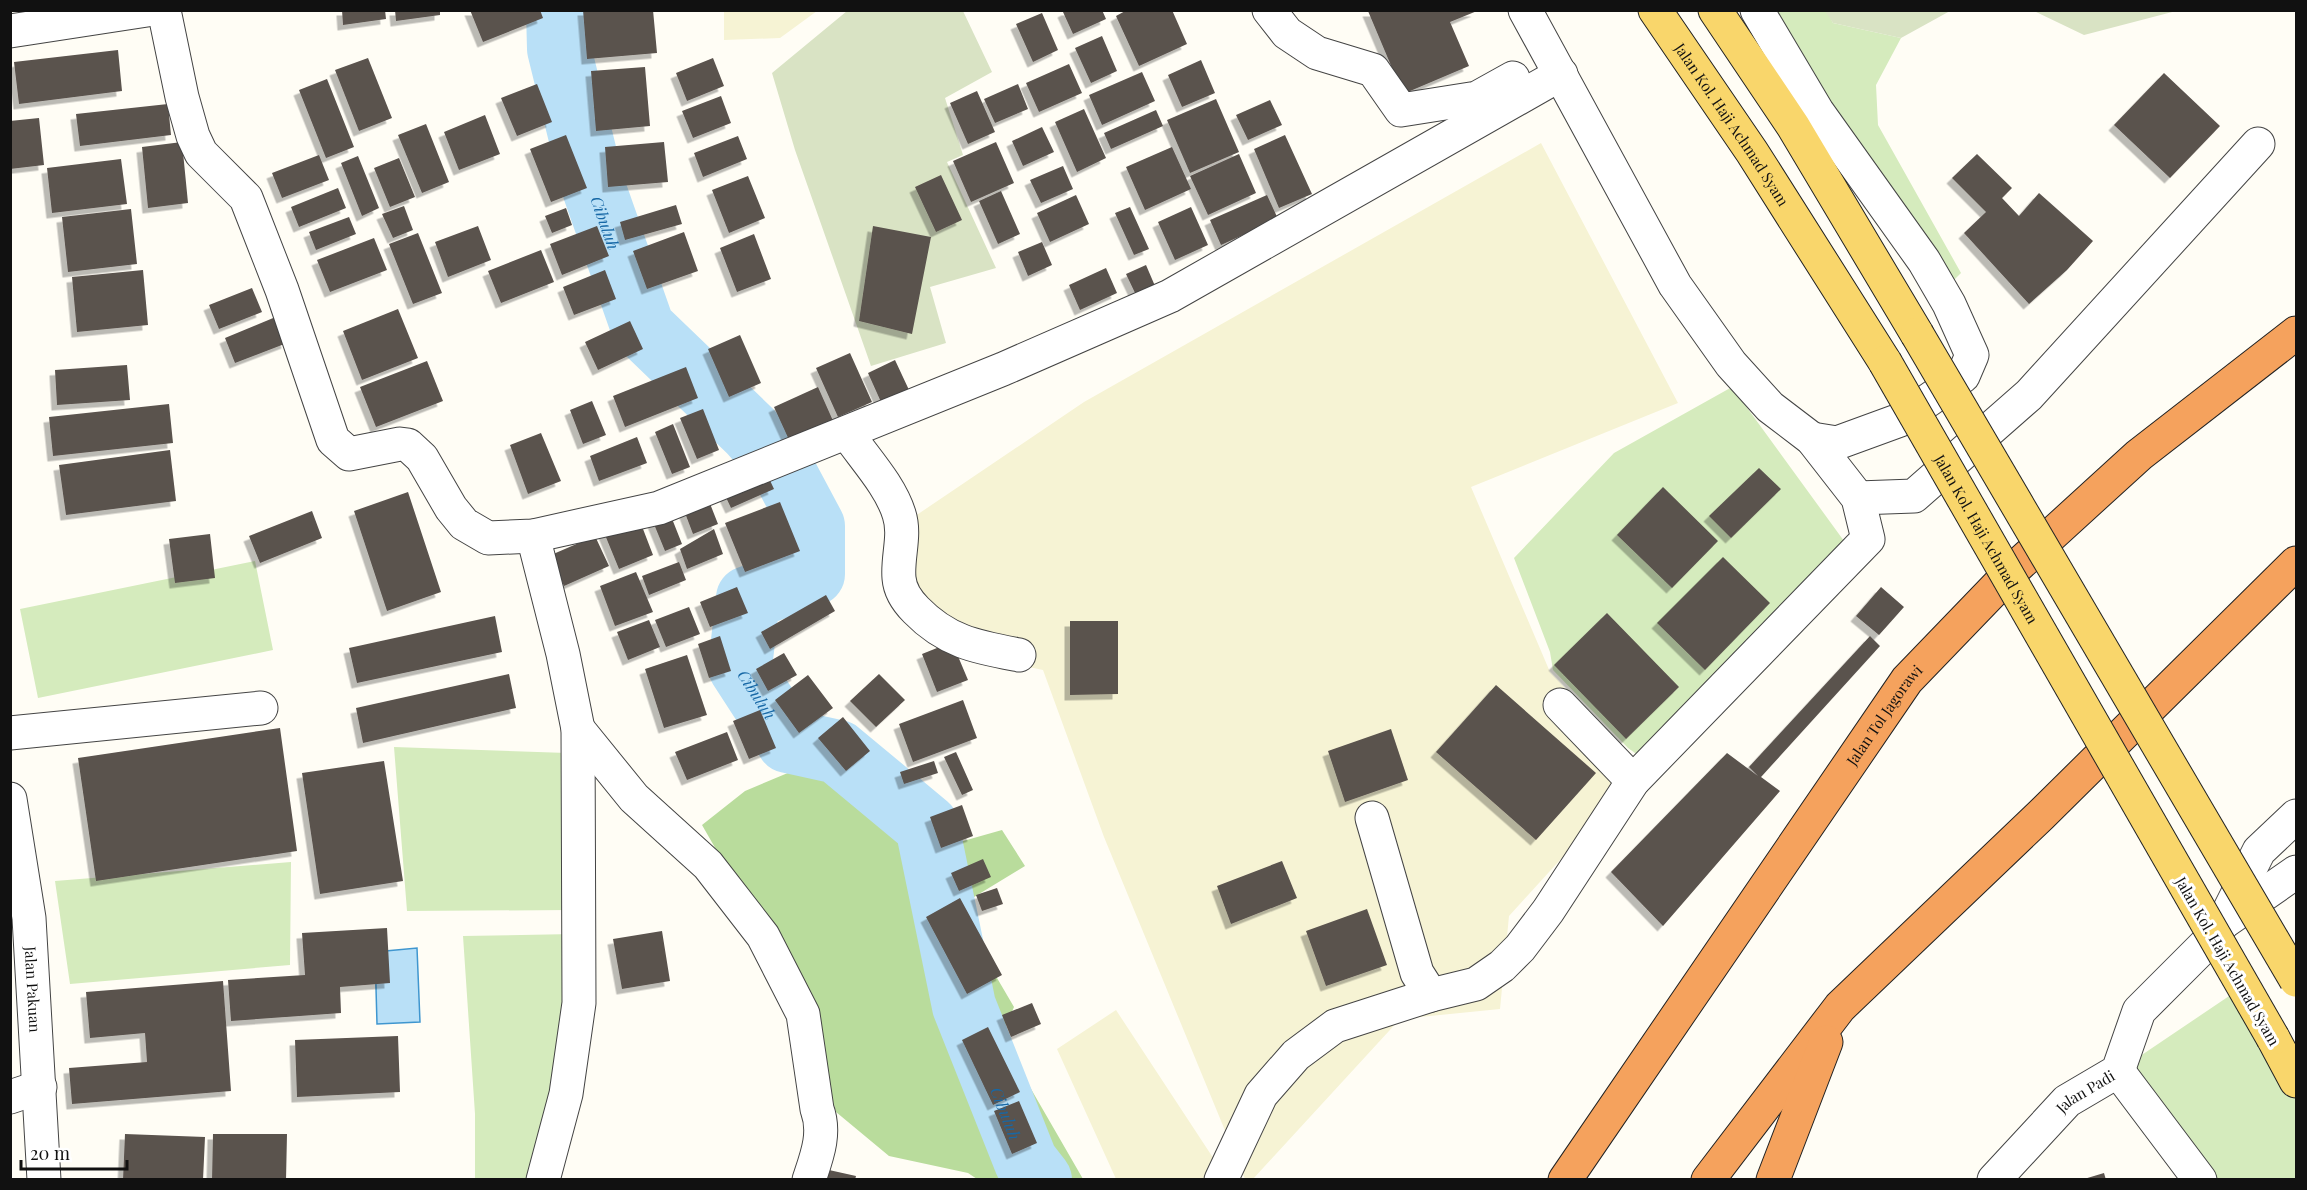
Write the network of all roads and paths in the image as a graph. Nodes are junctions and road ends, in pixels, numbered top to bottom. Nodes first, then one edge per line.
1 (147, 10) edge
2 (164, 10) edge
3 (1269, 10) edge
4 (1525, 10) edge
5 (1654, 10) edge
6 (1715, 10) edge
7 (1757, 10) edge
8 (10, 31) edge
9 (1556, 65) junction
10 (2258, 144) dead end
11 (2296, 333) edge
12 (843, 434) junction
13 (1812, 439) junction
14 (1858, 498) junction
15 (533, 536) junction
16 (2296, 563) edge
17 (1019, 655) dead end
18 (1560, 705) dead end
19 (261, 708) dead end
20 (578, 729) junction
21 (10, 733) edge
22 (1633, 782) junction
23 (10, 799) edge
24 (2296, 816) edge
25 (1372, 818) dead end
26 (2296, 872) edge
27 (2215, 933) junction
28 (2296, 980) edge
29 (1431, 995) junction
30 (1840, 1007) junction
31 (2118, 1071) junction
32 (2296, 1081) edge
33 (25, 1092) edge
34 (44, 1179) edge
35 (543, 1179) edge
36 (809, 1179) edge
37 (1221, 1179) edge
38 (1564, 1179) edge
39 (1708, 1179) edge
40 (1773, 1179) edge
41 (1994, 1179) edge
42 (2200, 1179) edge

1 - 8 street
2 - 15 street
3 - 9 street
4 - 9 street
5 - 32 main road, Jalan Kol. Haji Achmad Syam, bridge
6 - 28 main road, bridge
7 - 13 street
9 - 12 street
9 - 13 street
10 - 14 street
11 - 38 highway, Jalan Tol Jagorawi
12 - 15 street
12 - 17 street
13 - 14 street
14 - 22 street
15 - 20 street
16 - 30 highway
18 - 22 street
19 - 21 street
20 - 35 street
20 - 36 street
22 - 29 street
23 - 33 street, Jalan Pakuan
24 - 27 street
25 - 29 street
26 - 27 street
27 - 31 street, Jalan Padi
29 - 37 street
30 - 39 highway
30 - 40 highway
31 - 41 street, Jalan Padi
31 - 42 street
33 - 34 street, Jalan Pakuan

